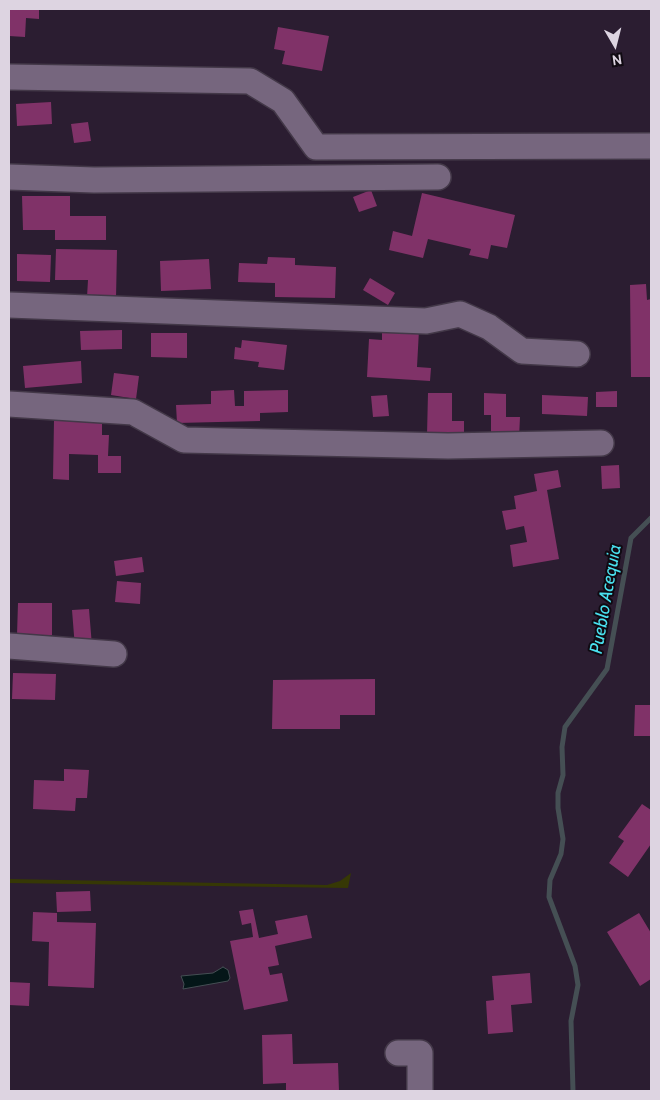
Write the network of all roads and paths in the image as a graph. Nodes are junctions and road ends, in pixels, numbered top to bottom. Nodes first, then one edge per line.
1 (9, 77) edge
2 (651, 146) edge
3 (9, 177) edge
4 (438, 177) dead end
5 (9, 304) edge
6 (577, 354) dead end
7 (9, 404) edge
8 (601, 444) dead end
9 (9, 646) edge
10 (114, 654) dead end
11 (398, 1053) dead end
12 (420, 1091) edge

1 - 2 street
3 - 4 street
5 - 6 street
7 - 8 street
9 - 10 street
11 - 12 street

